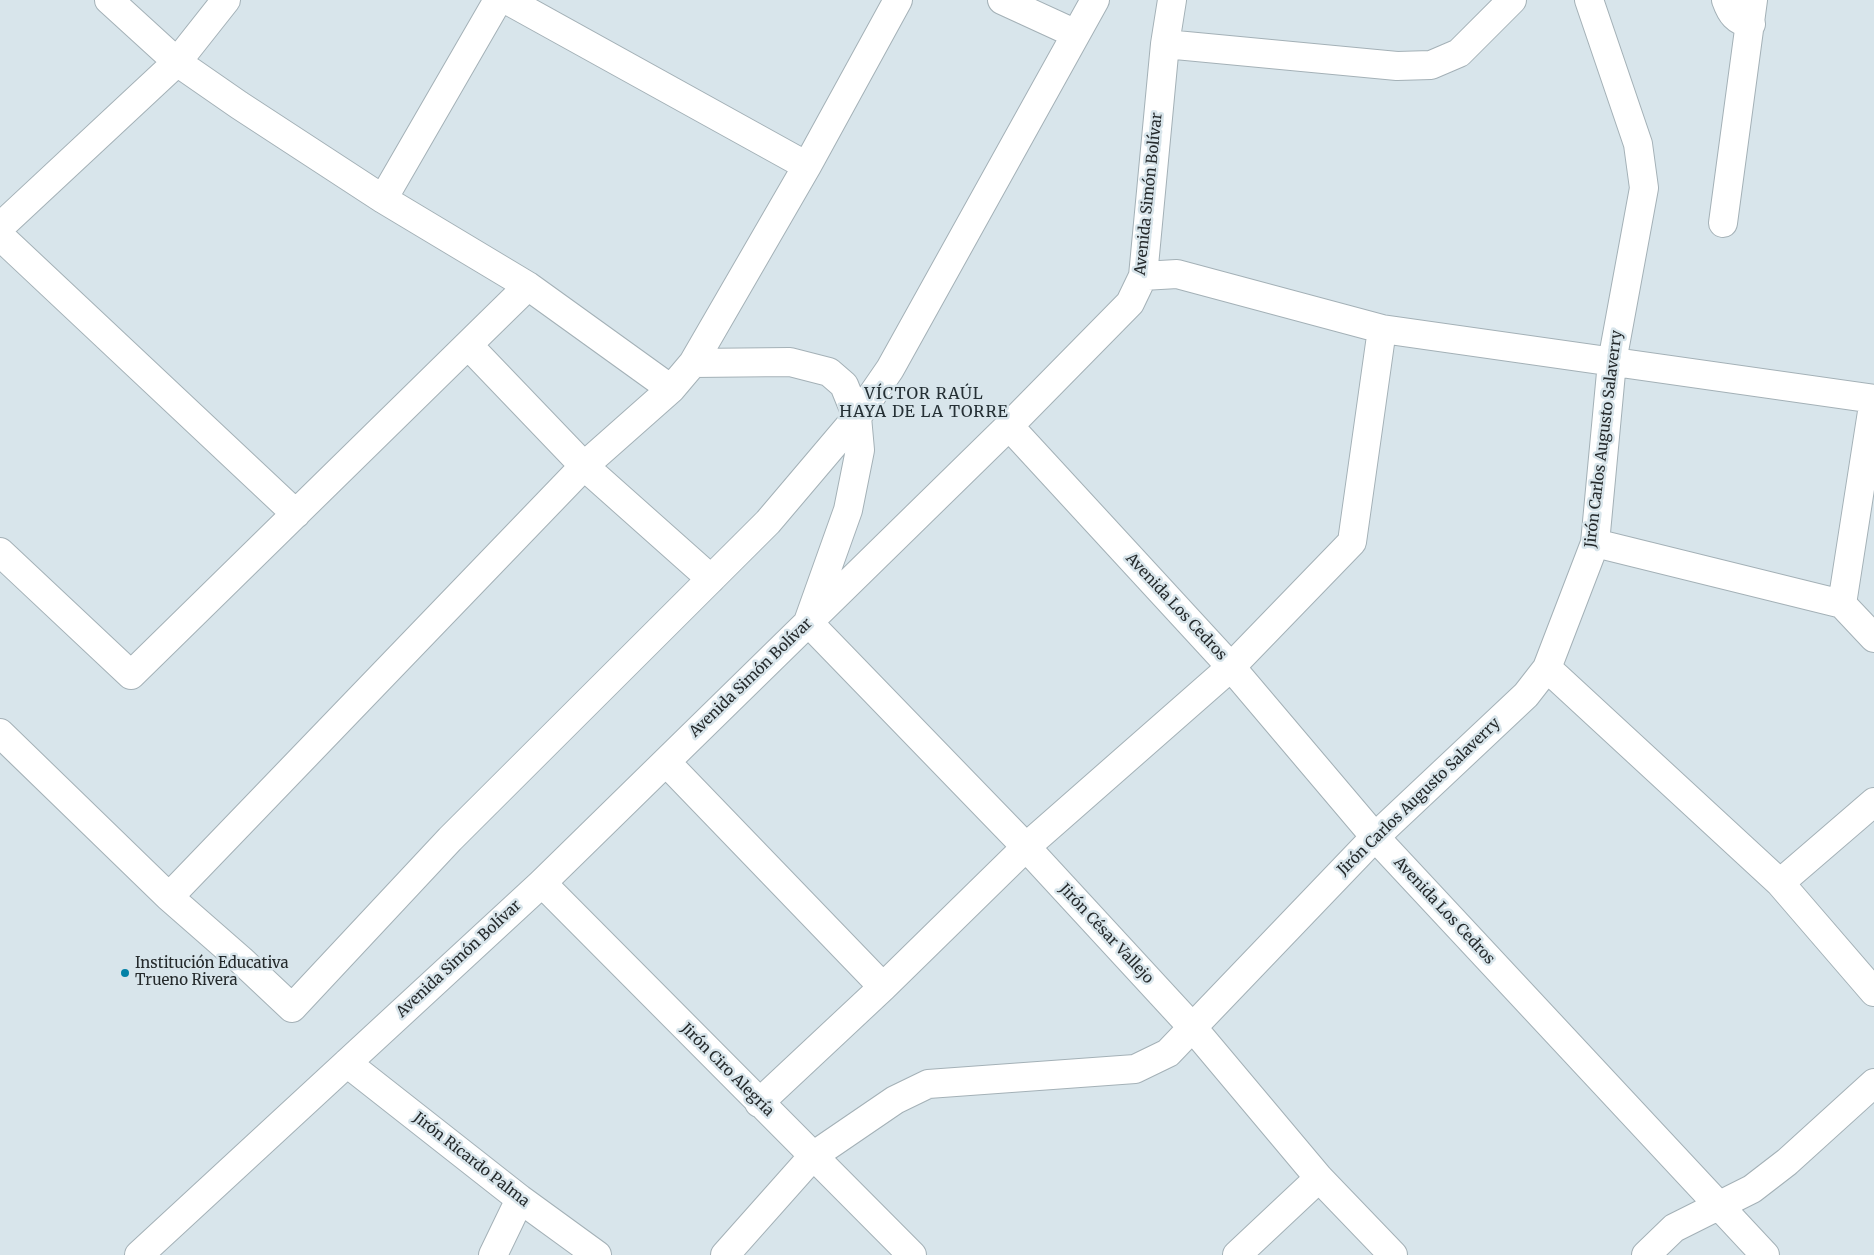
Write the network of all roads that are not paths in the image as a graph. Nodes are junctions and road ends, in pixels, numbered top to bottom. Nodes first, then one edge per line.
1 (109, 0) edge
2 (226, 0) edge
3 (498, 0) edge
4 (507, 0) edge
5 (898, 0) edge
6 (1002, 0) edge
7 (1095, 0) edge
8 (1172, 0) edge
9 (1512, 0) edge
10 (1589, 0) edge
11 (1726, 0) edge
12 (1752, 12) edge
13 (1076, 34) junction
14 (1165, 44) junction
15 (178, 62) junction
16 (807, 166) junction
17 (383, 199) junction
18 (1723, 224) dead end
19 (0, 227) edge
20 (0, 236) edge
21 (1143, 276) junction
22 (528, 286) junction
23 (1382, 329) junction
24 (468, 345) junction
25 (1612, 362) junction
26 (693, 363) junction
27 (671, 389) junction
28 (857, 417) junction
29 (1010, 426) junction
30 (584, 466) junction
31 (296, 514) junction
32 (1595, 543) junction
33 (0, 552) edge
34 (711, 579) junction
35 (1842, 604) junction
36 (808, 622) junction
37 (1874, 638) edge
38 (1232, 667) junction
39 (1547, 668) junction
40 (0, 733) edge
41 (666, 762) junction
42 (1874, 802) edge
43 (1375, 837) junction
44 (1026, 847) junction
45 (542, 883) junction
46 (1780, 883) junction
47 (169, 897) junction
48 (883, 986) junction
49 (1874, 992) edge
50 (1193, 1028) junction
51 (347, 1063) junction
52 (1874, 1083) edge
53 (759, 1103) junction
54 (813, 1156) junction
55 (1319, 1178) junction
56 (520, 1199) junction
57 (1719, 1206) junction
58 (139, 1255) edge
59 (493, 1255) edge
60 (597, 1255) edge
61 (725, 1255) edge
62 (912, 1255) edge
63 (1237, 1255) edge
64 (1393, 1255) edge
65 (1646, 1255) edge
66 (1765, 1255) edge

1 - 15 street
2 - 15 street
3 - 17 street
4 - 16 street
5 - 16 street
6 - 13 street
7 - 13 street
8 - 14 street, Avenida Simón Bolívar
9 - 14 street
10 - 25 street, Jirón Carlos Augusto Salaverry
11 - 12 street
12 - 18 street
13 - 28 street
14 - 21 street, Avenida Simón Bolívar
15 - 17 street
15 - 19 street
16 - 26 street
17 - 22 street
20 - 31 street
21 - 23 street
21 - 29 street, Avenida Simón Bolívar
22 - 24 street
22 - 27 street
23 - 25 street
23 - 38 street
24 - 30 street
24 - 31 street
25 - 32 street, Jirón Carlos Augusto Salaverry
25 - 35 street
26 - 27 street
26 - 28 street
27 - 30 street
28 - 34 street
28 - 36 street
29 - 36 street, Avenida Simón Bolívar
29 - 38 street, Avenida Los Cedros
30 - 34 street
30 - 47 street
31 - 33 street
32 - 35 street
32 - 39 street, Jirón Carlos Augusto Salaverry
34 - 47 street
35 - 37 street
36 - 41 street, Avenida Simón Bolívar
36 - 44 street, Jirón César Vallejo
38 - 43 street, Avenida Los Cedros
38 - 44 street
39 - 43 street, Jirón Carlos Augusto Salaverry
39 - 46 street
40 - 47 street
41 - 45 street, Avenida Simón Bolívar
41 - 48 street
42 - 46 street
43 - 50 street, Jirón Carlos Augusto Salaverry
43 - 57 street, Avenida Los Cedros
44 - 48 street
44 - 50 street, Jirón César Vallejo
45 - 51 street, Avenida Simón Bolívar
45 - 53 street, Jirón Ciro Alegría
46 - 49 street
48 - 53 street
50 - 54 street, Jirón Carlos Augusto Salaverry
50 - 55 street, Jirón César Vallejo
51 - 56 street, Jirón Ricardo Palma
51 - 58 street, Avenida Simón Bolívar
52 - 57 street
53 - 54 street, Jirón Ciro Alegría
54 - 61 street, Jirón Carlos Augusto Salaverry
54 - 62 street, Jirón Ciro Alegría
55 - 63 street
55 - 64 street, Jirón César Vallejo
56 - 59 street
56 - 60 street, Jirón Ricardo Palma
57 - 65 street
57 - 66 street, Avenida Los Cedros

